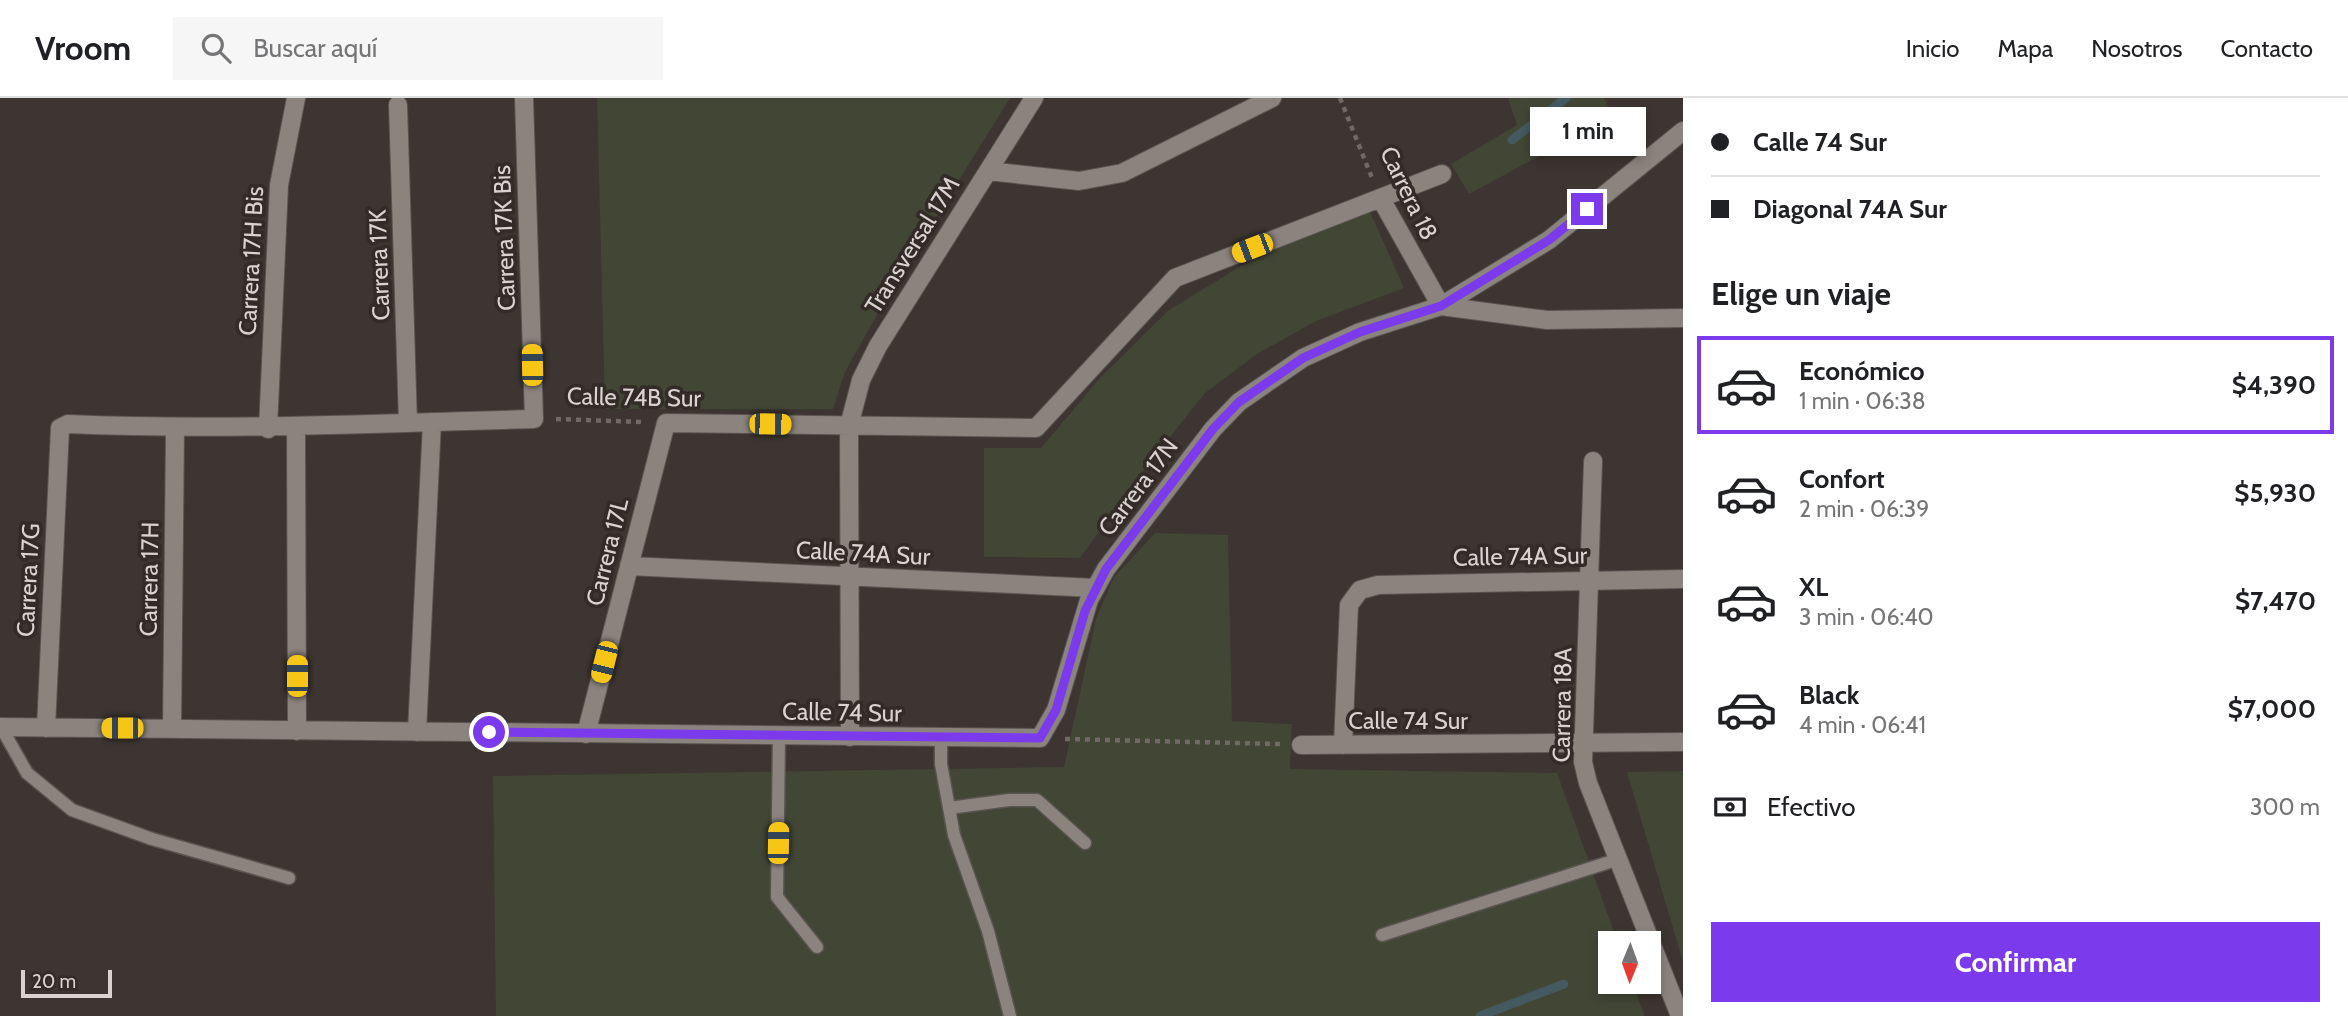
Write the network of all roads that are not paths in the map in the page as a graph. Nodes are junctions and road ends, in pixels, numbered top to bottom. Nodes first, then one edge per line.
1 (296, 98) edge
2 (524, 98) edge
3 (1034, 98) edge
4 (1272, 98) edge
5 (398, 105) dead end
6 (1683, 131) edge
7 (988, 170) junction
8 (1442, 174) dead end
9 (1381, 199) junction
10 (1441, 306) junction
11 (1683, 318) edge
12 (534, 419) joint
13 (432, 422) junction
14 (408, 423) junction
15 (666, 423) joint
16 (849, 426) junction
17 (296, 428) junction
18 (175, 429) junction
19 (268, 429) junction
20 (59, 435) joint
21 (1593, 461) dead end
22 (629, 566) junction
23 (850, 578) junction
24 (1590, 579) junction
25 (1683, 579) edge
26 (1095, 588) junction
27 (1, 727) edge
28 (46, 728) junction
29 (172, 729) junction
30 (297, 730) junction
31 (417, 732) junction
32 (586, 734) junction
33 (779, 736) junction
34 (850, 737) junction
35 (941, 738) junction
36 (1040, 738) joint
37 (1683, 742) edge
38 (1583, 743) junction
39 (1301, 745) road end
40 (1343, 745) junction
41 (949, 808) junction
42 (1085, 843) dead end
43 (1619, 859) junction
44 (289, 878) dead end
45 (1382, 935) dead end
46 (817, 947) dead end
47 (1681, 1013) edge
48 (1010, 1016) edge

1 - 19 street, Carrera 17H Bis
2 - 12 street, Carrera 17K Bis
3 - 7 street, Transversal 17M
4 - 7 street
5 - 14 street, Carrera 17K
6 - 10 street
7 - 16 street, Transversal 17M
8 - 9 street
9 - 10 street, Carrera 18
9 - 16 street, Calle 74B Sur
10 - 11 street
10 - 26 street, Carrera 17N
12 - 13 street, Calle 74B Sur
13 - 14 street, Calle 74B Sur
13 - 31 street
14 - 17 street, Calle 74B Sur
15 - 16 street, Calle 74B Sur
15 - 22 street, Carrera 17L
16 - 23 street, Transversal 17M
17 - 19 street, Calle 74B Sur
17 - 30 street
18 - 19 street, Calle 74B Sur
18 - 20 street, Calle 74B Sur
18 - 29 street, Carrera 17H
20 - 28 street, Carrera 17G
21 - 24 street, Carrera 18A
22 - 23 street, Calle 74A Sur
22 - 32 street, Carrera 17L
23 - 26 street, Calle 74A Sur
23 - 34 street, Transversal 17M
24 - 25 street, Calle 74A Sur
24 - 38 street, Carrera 18A
24 - 40 street, Calle 74A Sur
26 - 36 street, Carrera 17N
27 - 28 street, Calle 74 Sur
27 - 44 lane
28 - 29 street, Calle 74 Sur
29 - 30 street, Calle 74 Sur
30 - 31 street, Calle 74 Sur
31 - 32 street, Calle 74 Sur
32 - 33 street, Calle 74 Sur
33 - 34 street, Calle 74 Sur
33 - 46 lane
34 - 35 street, Calle 74 Sur
35 - 36 street, Calle 74 Sur
35 - 41 lane
37 - 38 street, Calle 74 Sur
38 - 40 street, Calle 74 Sur
38 - 43 street, Carrera 18A
39 - 40 street, Calle 74 Sur
41 - 42 lane
41 - 48 lane
43 - 45 lane
43 - 47 street, Carrera 18A

